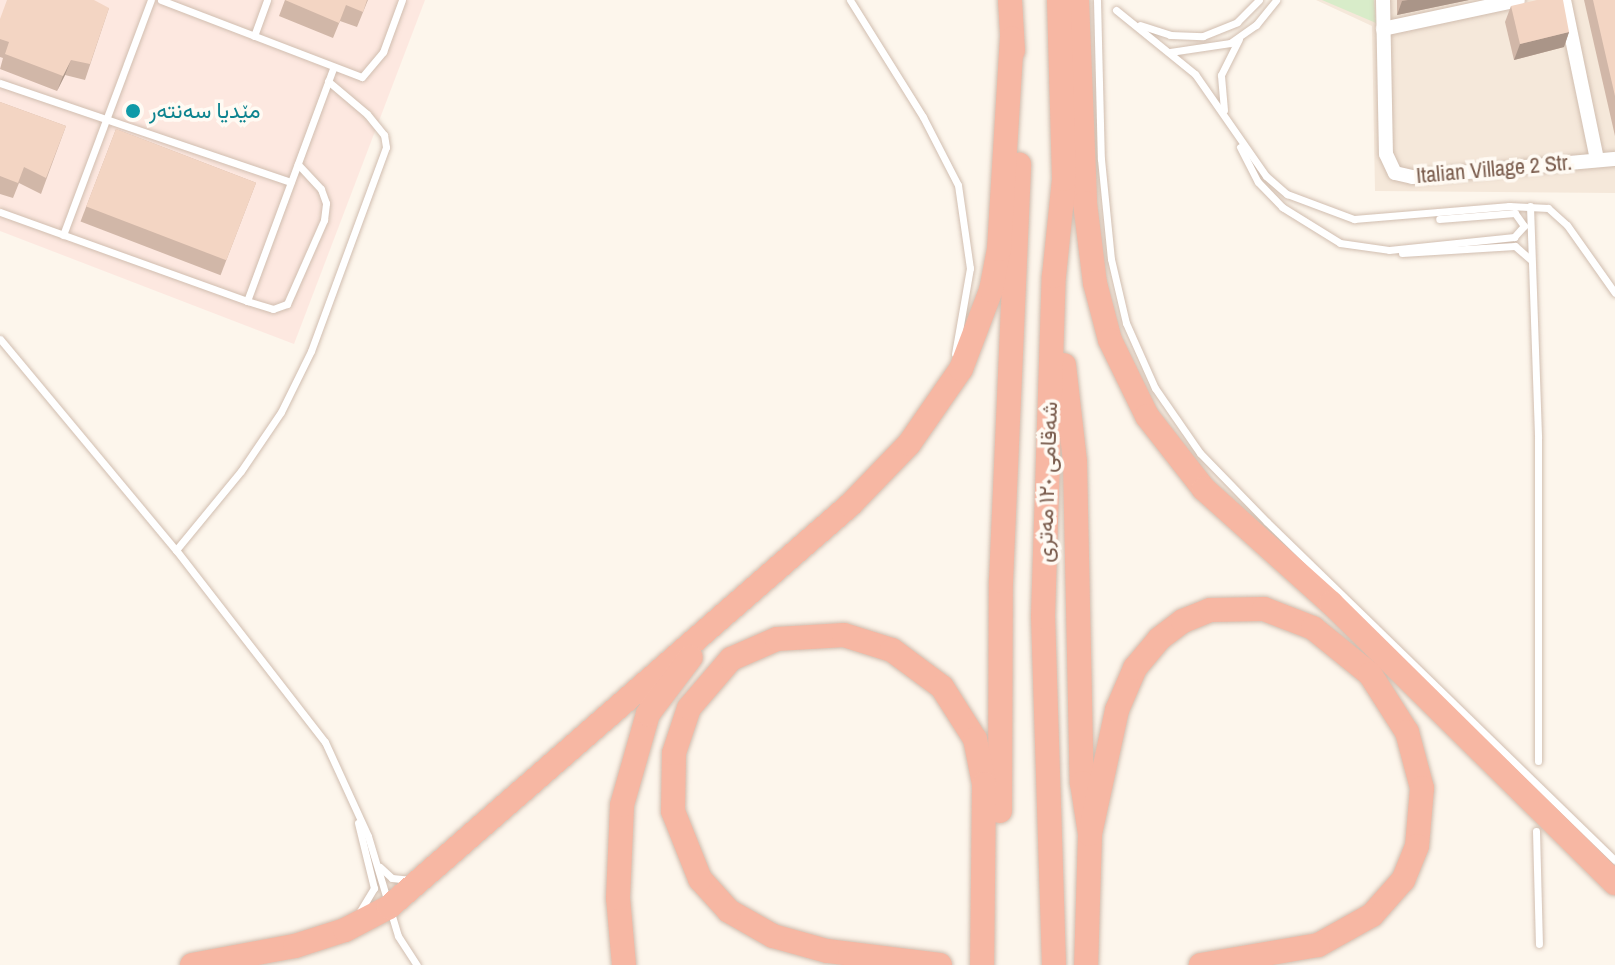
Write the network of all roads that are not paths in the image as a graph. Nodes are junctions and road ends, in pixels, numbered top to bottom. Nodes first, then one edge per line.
1 (151, 0) edge
2 (161, 0) edge
3 (267, 0) edge
4 (402, 0) edge
5 (850, 0) edge
6 (1010, 0) edge
7 (1059, 0) edge
8 (1077, 0) edge
9 (1097, 0) edge
10 (1259, 0) edge
11 (1276, 0) edge
12 (1383, 0) edge
13 (1518, 0) edge
14 (1564, 0) edge
15 (172, 2) edge
16 (1116, 10) dead end
17 (1127, 18) junction
18 (1383, 29) junction
19 (254, 36) junction
20 (1012, 38) junction
21 (1239, 39) junction
22 (1168, 51) junction
23 (333, 69) junction
24 (328, 81) junction
25 (0, 83) edge
26 (103, 119) junction
27 (1229, 120) junction
28 (1615, 159) edge
29 (1597, 160) junction
30 (298, 164) junction
31 (291, 182) junction
32 (1530, 206) junction
33 (0, 212) edge
34 (1381, 218) junction
35 (63, 235) junction
36 (1364, 249) junction
37 (1533, 263) junction
38 (1054, 276) junction
39 (1615, 293) edge
40 (247, 301) junction
41 (0, 339) edge
42 (909, 444) junction
43 (176, 550) junction
44 (731, 609) junction
45 (1538, 761) dead end
46 (352, 797) junction
47 (1536, 831) dead end
48 (1090, 834) junction
49 (374, 857) junction
50 (1615, 860) edge
51 (437, 866) junction
52 (1615, 883) edge
53 (389, 907) junction
54 (991, 930) junction
55 (1539, 944) dead end
56 (243, 955) junction
57 (192, 965) edge
58 (417, 965) edge
59 (624, 965) edge
60 (940, 965) edge
61 (982, 965) edge
62 (996, 965) edge
63 (1054, 965) edge
64 (1086, 965) edge
65 (1201, 965) edge

1 - 26 lane
2 - 15 lane
3 - 19 lane
4 - 23 lane
5 - 42 lane
6 - 20 highway, شەقامی ١٢٠ مەتری
7 - 38 highway, شەقامی ١٢٠ مەتری
8 - 52 highway
9 - 50 lane
10 - 17 lane
11 - 21 lane
12 - 18 street, Italian Village 2 Str.
13 - 18 street
14 - 29 street, Italian Village 2 Str.
15 - 19 lane
16 - 17 lane
17 - 22 lane
18 - 29 street, Italian Village 2 Str.
19 - 23 lane
20 - 42 highway
20 - 54 highway, شەقامی ١٢٠ مەتری
21 - 22 lane
21 - 27 lane
22 - 27 lane
23 - 24 lane
24 - 30 lane
24 - 43 lane
25 - 26 lane
26 - 31 lane
26 - 35 lane
27 - 34 lane
27 - 36 lane
28 - 29 street, Italian Village 2 Str.
30 - 31 lane
30 - 40 lane
31 - 40 lane
32 - 34 lane
32 - 37 lane
32 - 39 lane
33 - 35 lane
34 - 36 lane
35 - 40 lane
36 - 37 lane
37 - 45 lane
38 - 48 highway
38 - 63 highway, شەقامی ١٢٠ مەتری
41 - 43 lane
42 - 44 highway
43 - 46 lane
44 - 51 highway
44 - 59 highway
46 - 49 lane
46 - 56 lane
47 - 55 lane
48 - 64 highway
48 - 65 highway
49 - 51 lane
49 - 53 lane
51 - 53 highway
53 - 56 highway
53 - 58 lane
54 - 60 highway
54 - 61 highway
54 - 62 highway, شەقامی ١٢٠ مەتری
56 - 57 highway

